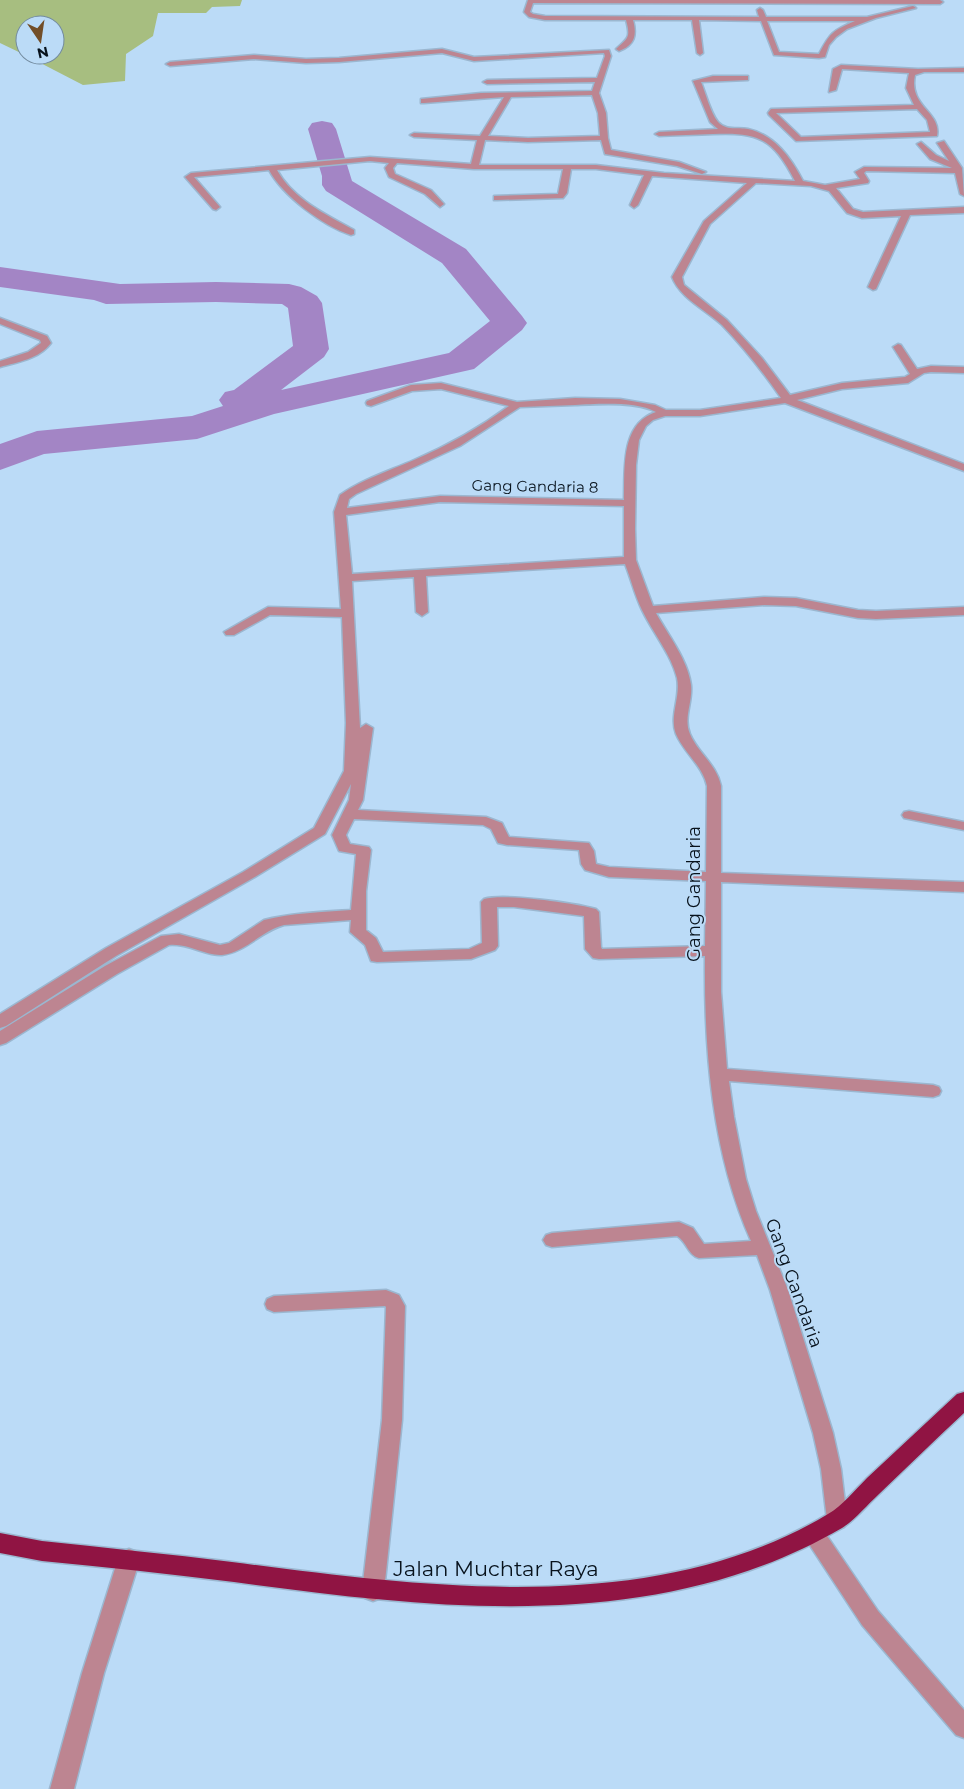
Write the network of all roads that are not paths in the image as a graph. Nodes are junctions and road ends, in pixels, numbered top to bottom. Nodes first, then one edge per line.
1 (531, 0) edge
2 (948, 0) edge
3 (755, 1) edge
4 (940, 2) junction
5 (629, 19) junction
6 (695, 19) junction
7 (764, 19) junction
8 (825, 19) junction
9 (870, 19) junction
10 (837, 32) junction
11 (619, 49) dead end
12 (700, 53) dead end
13 (170, 64) dead end
14 (964, 70) edge
15 (917, 71) junction
16 (746, 78) dead end
17 (598, 80) junction
18 (487, 82) dead end
19 (832, 90) dead end
20 (595, 93) junction
21 (509, 94) junction
22 (424, 101) dead end
23 (918, 108) junction
24 (723, 131) junction
25 (659, 134) dead end
26 (414, 135) dead end
27 (482, 138) junction
28 (604, 138) junction
29 (942, 143) dead end
30 (921, 144) dead end
31 (394, 162) junction
32 (271, 167) junction
33 (474, 167) junction
34 (566, 168) junction
35 (958, 169) junction
36 (649, 173) junction
37 (715, 178) junction
38 (753, 181) junction
39 (800, 183) junction
40 (826, 187) junction
41 (964, 194) edge
42 (497, 198) dead end
43 (440, 204) dead end
44 (634, 205) dead end
45 (216, 208) dead end
46 (964, 210) edge
47 (906, 214) junction
48 (351, 232) dead end
49 (873, 287) dead end
50 (0, 321) edge
51 (898, 347) dead end
52 (0, 364) edge
53 (964, 370) edge
54 (916, 375) junction
55 (788, 400) junction
56 (371, 403) dead end
57 (522, 405) junction
58 (664, 413) junction
59 (964, 468) edge
60 (629, 503) junction
61 (340, 512) junction
62 (630, 560) junction
63 (420, 573) junction
64 (346, 578) junction
65 (648, 610) junction
66 (964, 611) edge
67 (347, 612) junction
68 (422, 612) dead end
69 (230, 632) dead end
70 (366, 728) dead end
71 (359, 746) junction
72 (350, 814) junction
73 (909, 815) dead end
74 (964, 826) edge
75 (320, 831) junction
76 (338, 835) junction
77 (713, 876) junction
78 (964, 887) edge
79 (358, 914) junction
80 (713, 951) junction
81 (0, 1022) edge
82 (0, 1039) edge
83 (720, 1074) junction
84 (933, 1091) dead end
85 (552, 1240) dead end
86 (763, 1247) junction
87 (274, 1304) dead end
88 (964, 1400) edge
89 (837, 1520) junction
90 (814, 1534) junction
91 (0, 1543) edge
92 (129, 1559) junction
93 (373, 1591) junction
94 (964, 1726) edge
95 (62, 1789) edge

1 - 3 street
1 - 5 street
2 - 4 street
3 - 4 street
3 - 7 street
4 - 9 street
5 - 6 street
5 - 11 street
6 - 7 street
6 - 12 street
7 - 8 street
7 - 10 street
8 - 9 street
8 - 10 street
9 - 10 street
13 - 17 street
14 - 15 street
15 - 19 street
15 - 23 street
16 - 24 street
17 - 18 street
17 - 20 street
20 - 21 street
20 - 28 street
21 - 22 street
21 - 27 street
23 - 23 street
24 - 25 street
24 - 39 street
26 - 27 street
27 - 28 street
27 - 33 street
28 - 37 street
29 - 35 street
30 - 35 street
31 - 32 street
31 - 33 street
31 - 43 street
32 - 45 street
32 - 48 street
33 - 34 street
34 - 36 street
34 - 42 street
35 - 40 street
35 - 41 street
36 - 37 street
36 - 44 street
37 - 38 street
38 - 39 street
38 - 55 street
39 - 40 street
40 - 47 street
46 - 47 street
47 - 49 street
50 - 52 street
51 - 54 street
53 - 54 street, Gang Gandaria
54 - 55 street, Gang Gandaria
55 - 58 street, Gang Gandaria
55 - 59 street
56 - 57 street
57 - 58 street
57 - 61 street
58 - 60 street, Gang Gandaria
60 - 61 street, Gang Gandaria 8
60 - 62 street, Gang Gandaria
61 - 64 street
62 - 63 street
62 - 65 street, Gang Gandaria
63 - 64 street
63 - 68 street
64 - 67 street
65 - 66 street
65 - 77 street, Gang Gandaria
67 - 69 street
67 - 71 street
70 - 71 street
71 - 72 street
71 - 75 street
72 - 76 street
72 - 77 street
73 - 74 street
75 - 76 street
75 - 81 street
76 - 79 street
77 - 78 street
77 - 80 street, Gang Gandaria
79 - 80 street
79 - 82 street
80 - 83 street, Gang Gandaria
83 - 84 street
83 - 86 street, Gang Gandaria
85 - 86 street
86 - 89 street, Gang Gandaria
87 - 93 street
88 - 89 highway, Jalan Muchtar Raya
89 - 90 highway, Jalan Muchtar Raya
90 - 93 highway, Jalan Muchtar Raya
90 - 94 street
91 - 92 highway, Jalan Muchtar Raya
92 - 93 highway, Jalan Muchtar Raya
92 - 95 street

